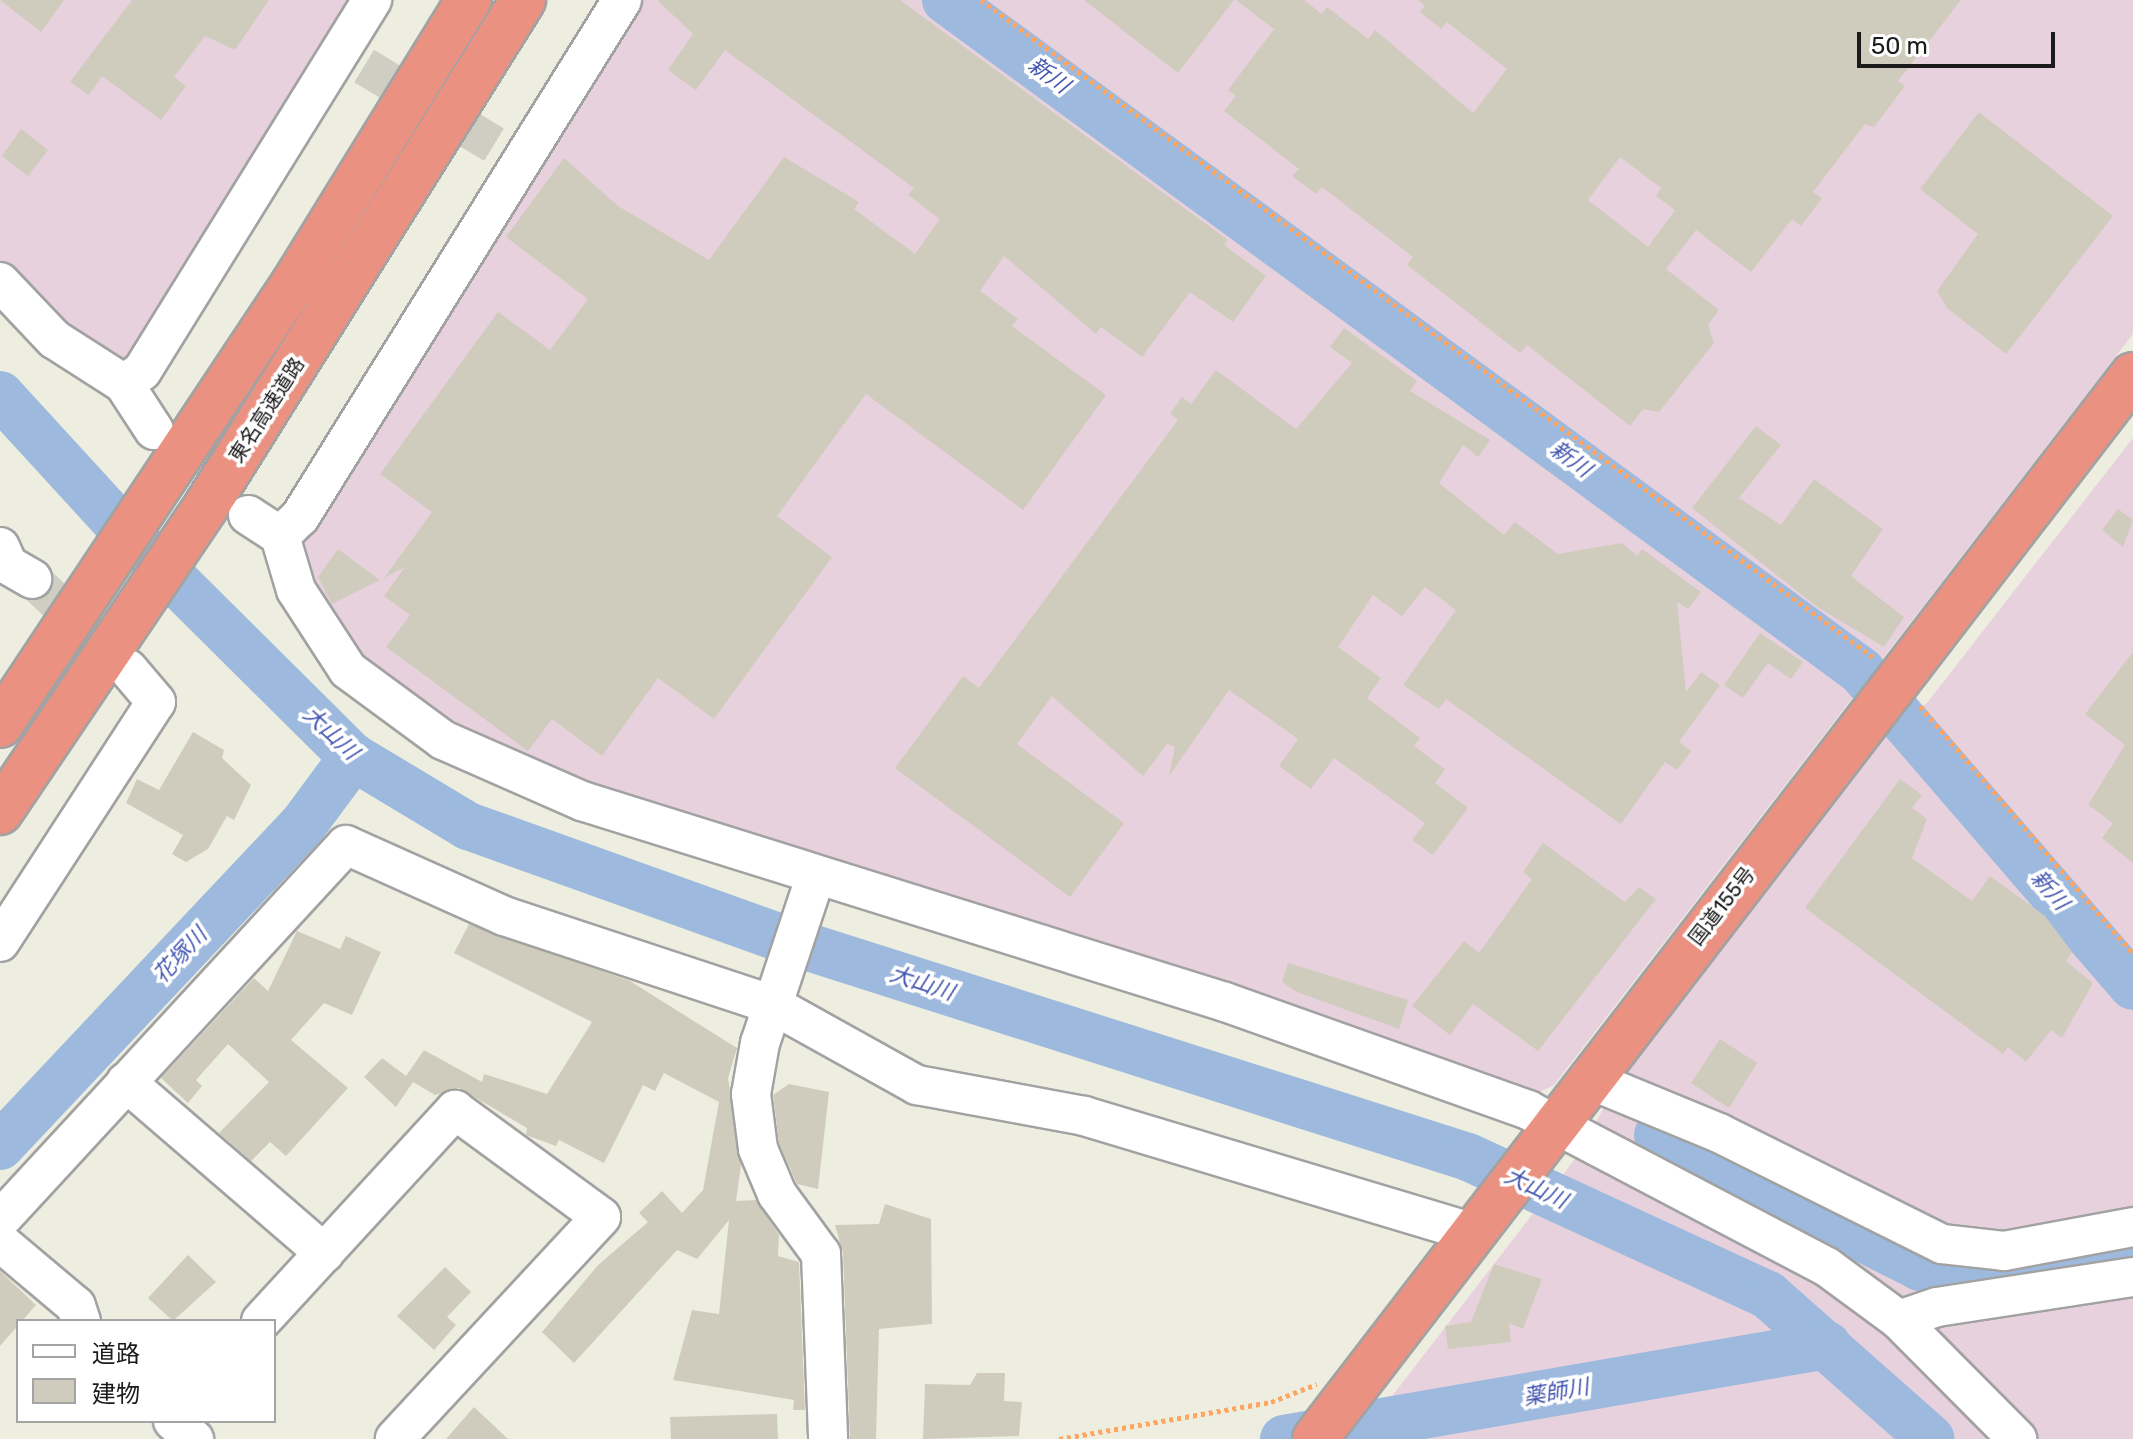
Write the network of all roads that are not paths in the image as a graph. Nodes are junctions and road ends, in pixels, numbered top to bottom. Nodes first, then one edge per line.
1 (372, 0) edge
2 (469, 0) edge
3 (523, 0) edge
4 (622, 0) edge
5 (0, 282) edge
6 (2133, 375) edge
7 (124, 384) junction
8 (154, 430) dead end
9 (227, 510) junction
10 (280, 536) junction
11 (128, 669) tunnel mouth
12 (0, 725) edge
13 (0, 812) edge
14 (811, 893) junction
15 (0, 942) edge
16 (775, 999) junction
17 (1588, 1079) junction
18 (126, 1082) junction
19 (1558, 1127) junction
20 (0, 1220) edge
21 (2133, 1227) edge
22 (1475, 1233) junction
23 (0, 1242) edge
24 (324, 1253) junction
25 (2133, 1277) edge
26 (80, 1319) edge
27 (263, 1319) edge
28 (1899, 1320) junction
29 (175, 1423) edge
30 (194, 1439) edge
31 (395, 1439) edge
32 (828, 1439) edge
33 (1315, 1439) edge
34 (2017, 1439) edge

1 - 7 street
2 - 12 highway
3 - 9 highway, 東名高速道路
4 - 10 street
5 - 7 street
6 - 17 highway, 国道155号
7 - 8 street
9 - 10 street
9 - 13 highway, 東名高速道路
10 - 14 street
11 - 15 street
14 - 16 street
14 - 19 street
16 - 18 street
16 - 22 street
16 - 32 street
17 - 19 highway, 国道155号
17 - 21 street
18 - 20 street
18 - 24 street
19 - 22 highway, 国道155号
19 - 28 street
22 - 33 highway, 国道155号
23 - 26 street
24 - 27 street
24 - 31 street
25 - 28 street
28 - 34 street
29 - 30 street

